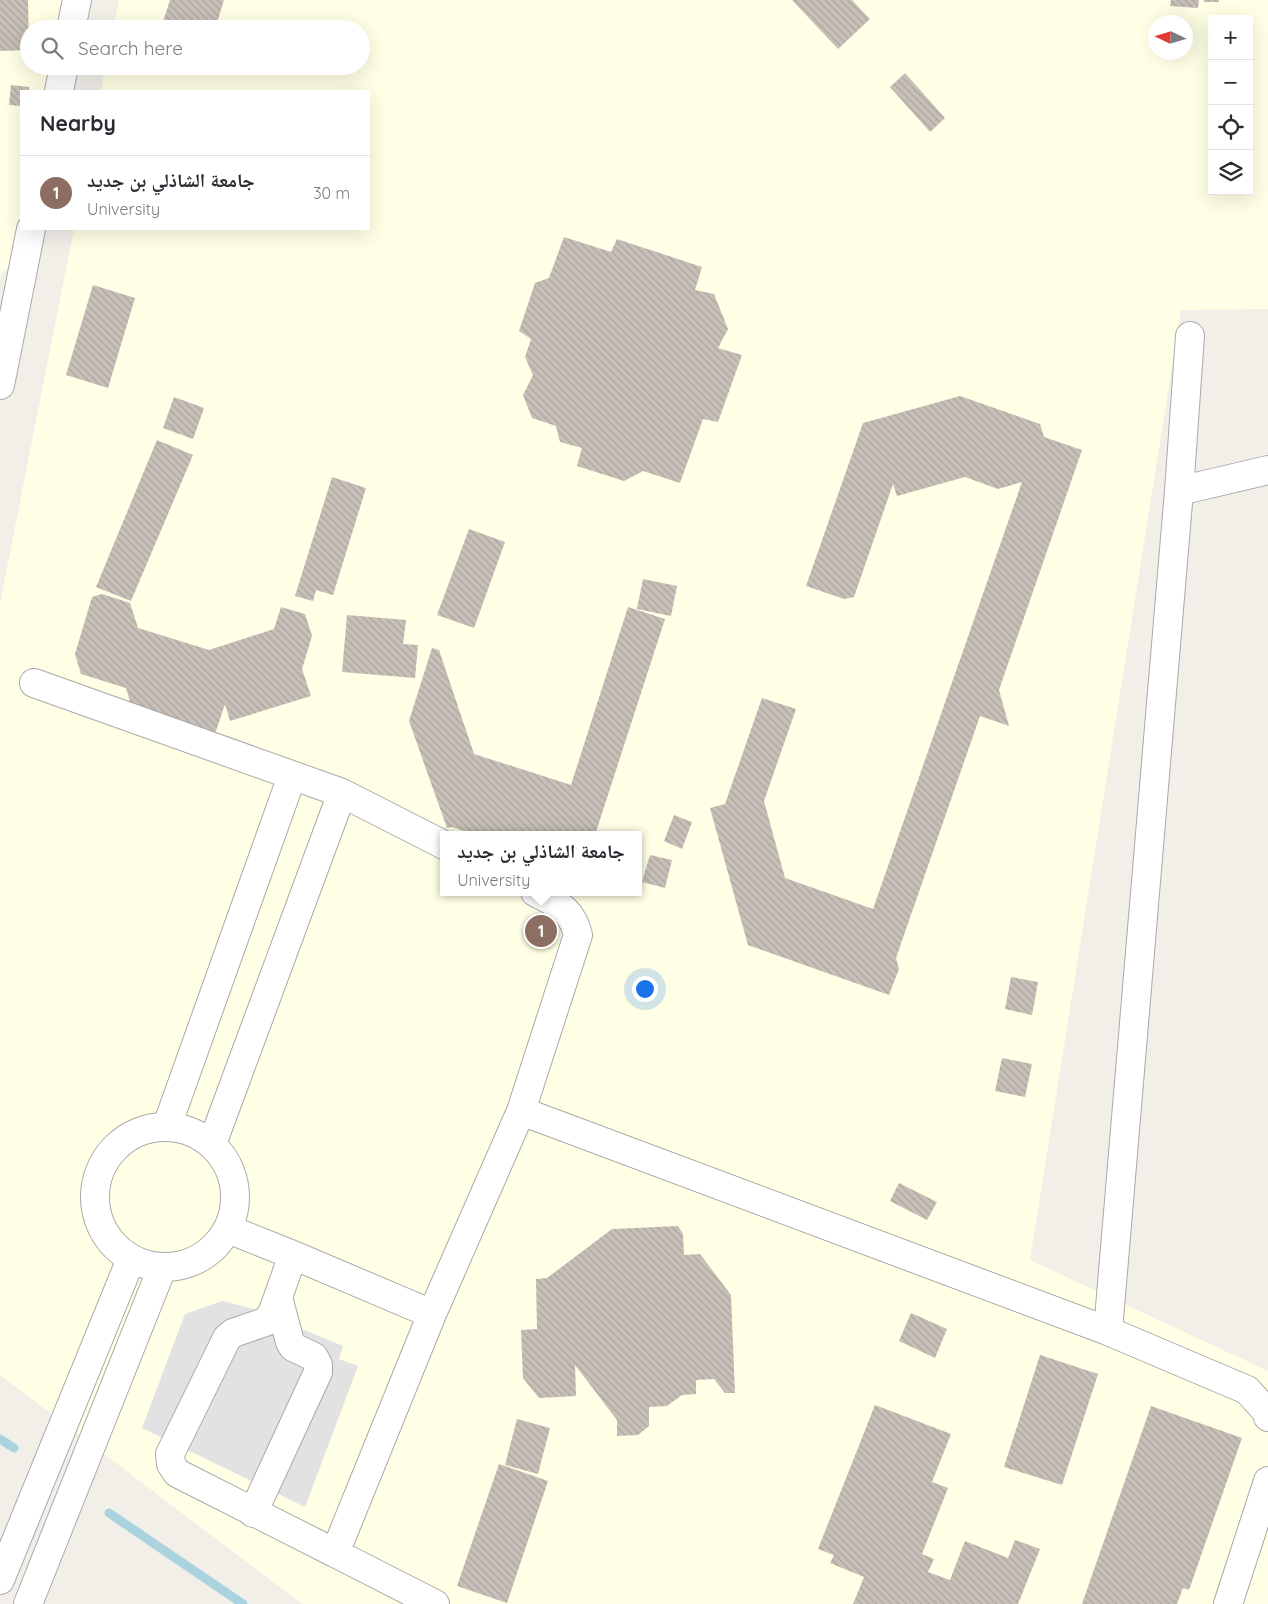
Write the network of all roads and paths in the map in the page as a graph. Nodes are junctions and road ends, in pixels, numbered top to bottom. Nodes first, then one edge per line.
1 (77, 0) edge
2 (73, 20) edge
3 (62, 75) edge
4 (59, 90) edge
5 (31, 230) edge
6 (1190, 336) dead end
7 (0, 384) edge
8 (1268, 470) edge
9 (1179, 492) junction
10 (34, 683) dead end
11 (292, 776) junction
12 (342, 793) junction
13 (440, 843) edge
14 (542, 896) edge
15 (521, 1111) junction
16 (167, 1126) junction
17 (212, 1144) junction
18 (228, 1229) junction
19 (293, 1255) junction
20 (131, 1259) junction
21 (162, 1268) junction
22 (278, 1297) junction
23 (432, 1314) junction
24 (1108, 1330) junction
25 (1268, 1417) edge
26 (1268, 1481) edge
27 (253, 1513) junction
28 (335, 1554) junction
29 (0, 1580) edge
30 (28, 1604) edge
31 (435, 1604) edge
32 (1228, 1604) edge

1 - 2 street
3 - 4 street
5 - 7 street
6 - 9 street
8 - 9 street
9 - 24 street
10 - 11 street
11 - 12 street
11 - 16 street
12 - 13 street
12 - 17 street
14 - 15 street
15 - 23 street
15 - 24 street
16 - 17 street
16 - 20 street
17 - 18 street
18 - 19 street
18 - 21 street
19 - 22 street
19 - 23 street
20 - 21 street
20 - 29 street
21 - 30 street
22 - 27 street
22 - 27 street
23 - 28 street
24 - 25 street
26 - 32 street
27 - 28 street
28 - 31 street

